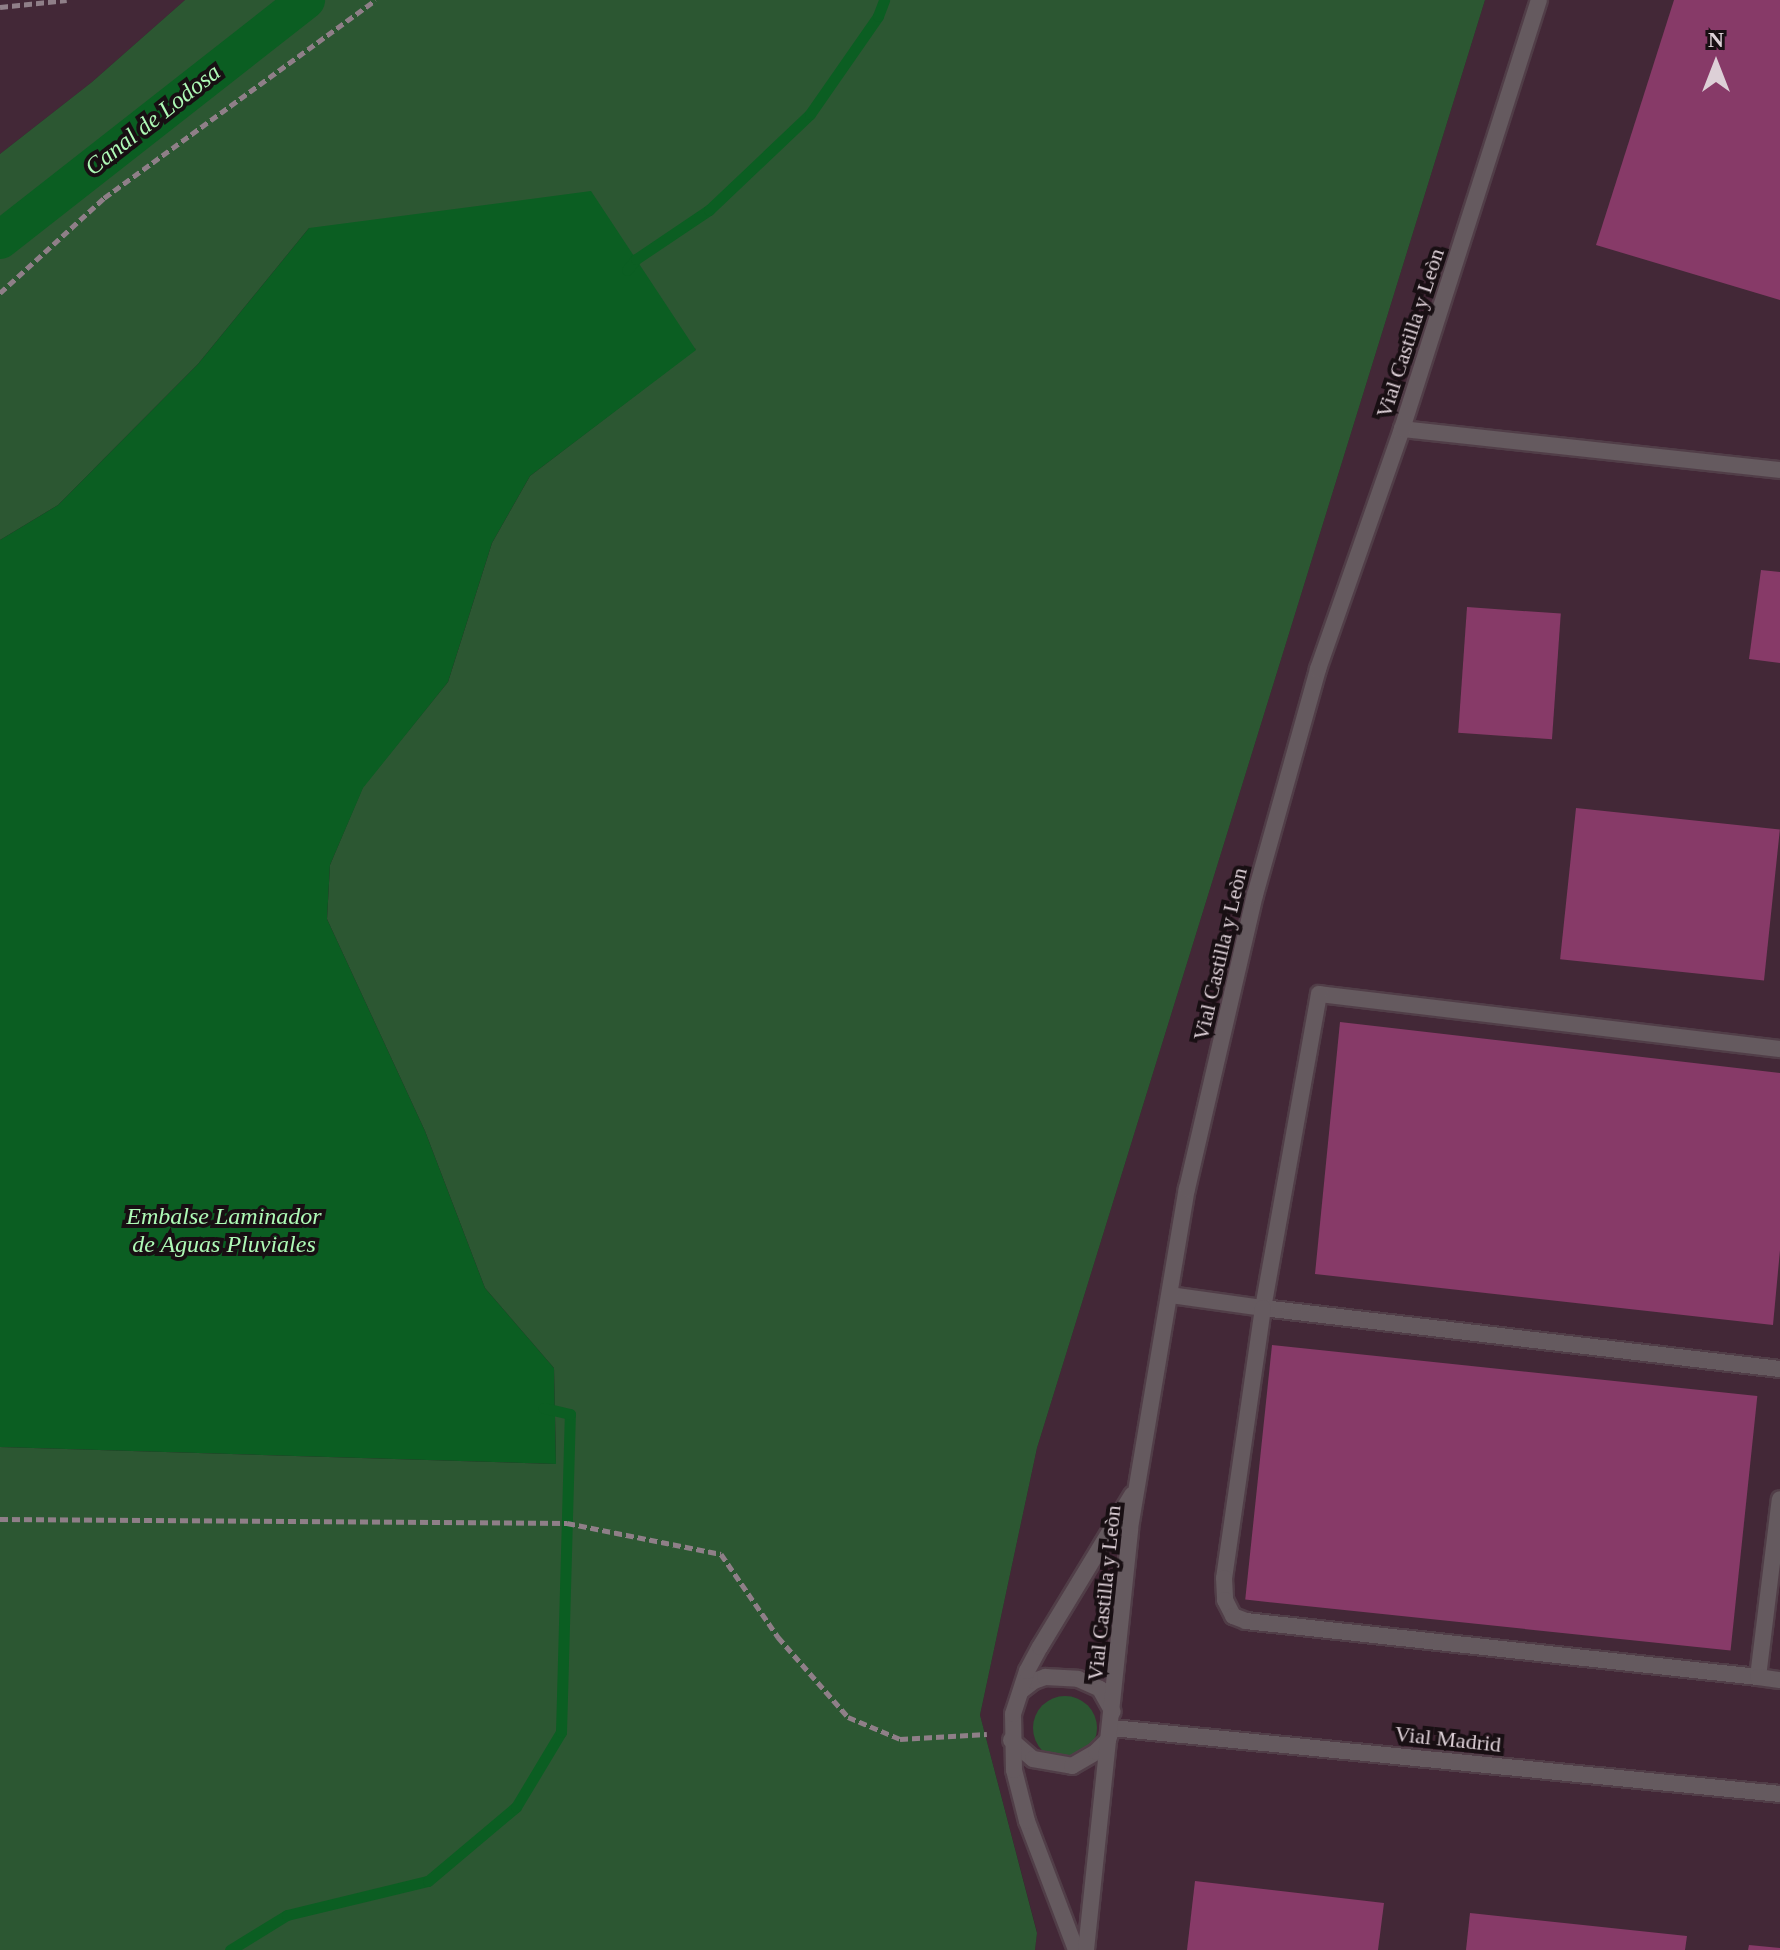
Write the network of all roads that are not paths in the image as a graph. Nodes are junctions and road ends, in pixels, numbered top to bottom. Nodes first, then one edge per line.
1 (1539, 0) edge
2 (1402, 429) junction
3 (1780, 470) edge
4 (1780, 1049) edge
5 (1170, 1295) junction
6 (1263, 1308) junction
7 (1780, 1369) edge
8 (1138, 1484) junction
9 (1780, 1499) edge
10 (1758, 1677) junction
11 (1780, 1680) edge
12 (1018, 1696) junction
13 (1112, 1720) junction
14 (1008, 1735) junction
15 (1780, 1794) edge
16 (1076, 1950) edge
17 (1086, 1950) edge

1 - 2 lane, Vial Castilla y Leòn
2 - 3 lane
2 - 5 lane, Vial Castilla y Leòn
4 - 6 lane
5 - 6 lane
5 - 8 lane, Vial Castilla y Leòn
6 - 7 lane
6 - 10 lane
8 - 12 lane
8 - 13 lane, Vial Castilla y Leòn
9 - 10 lane
10 - 11 lane
12 - 13 lane
12 - 14 lane
13 - 14 lane
13 - 15 lane, Vial Madrid
13 - 17 lane, Vial Castilla y Leòn
14 - 16 lane

